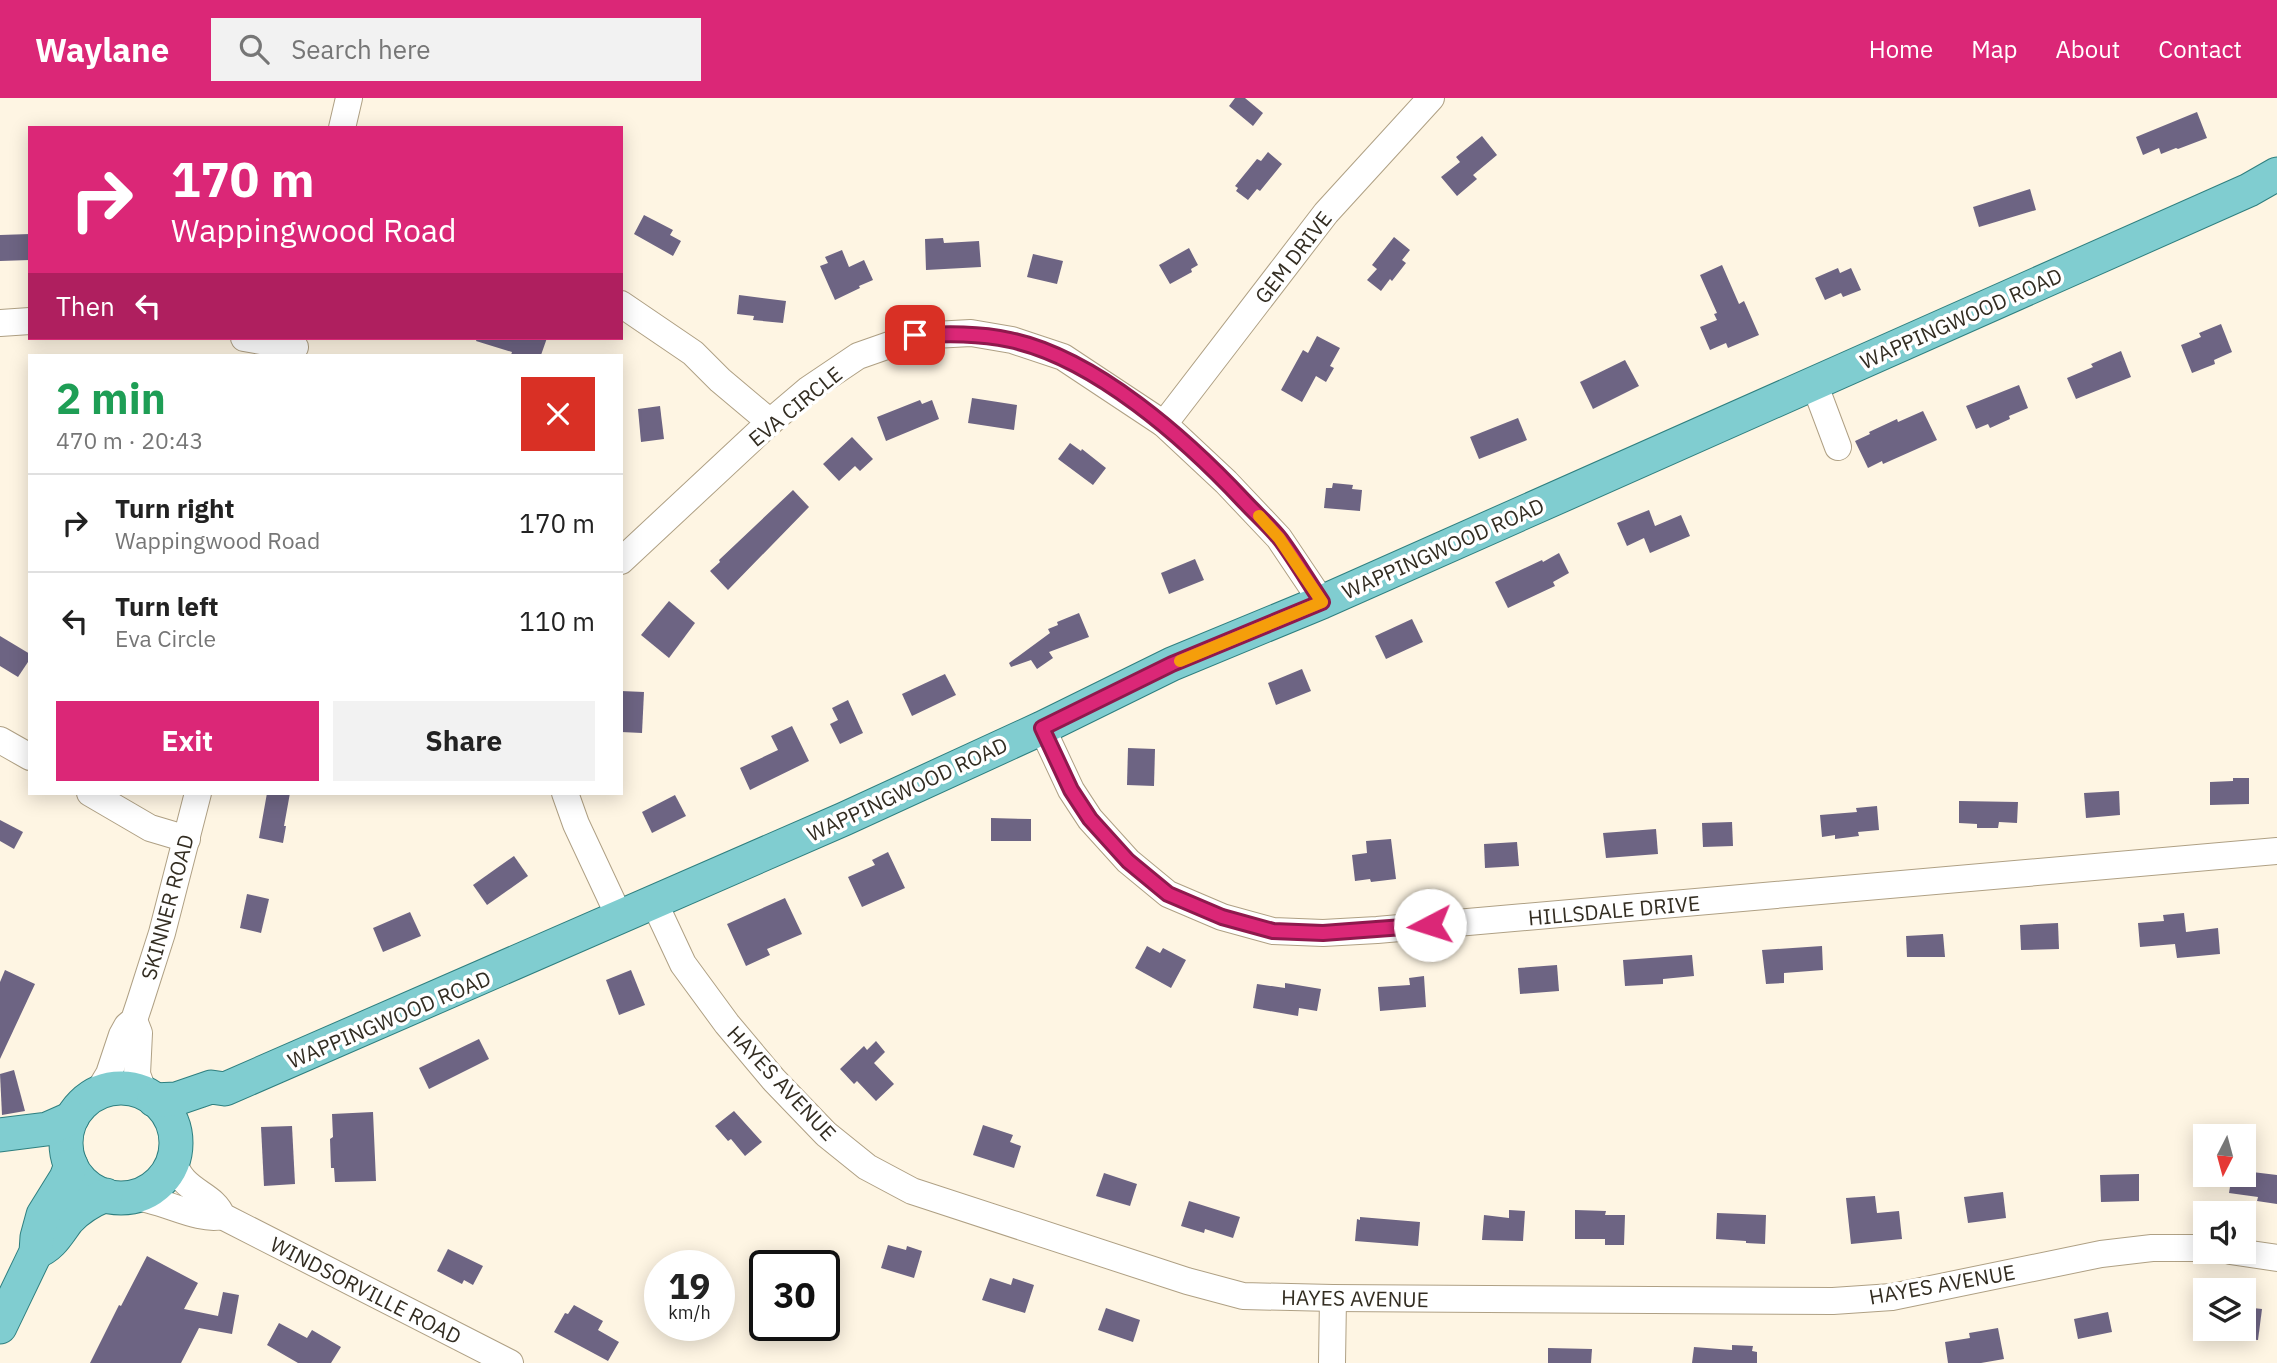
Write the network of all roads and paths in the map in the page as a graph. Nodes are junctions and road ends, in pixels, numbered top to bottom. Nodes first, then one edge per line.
1 (349, 98) edge
2 (1431, 98) edge
3 (342, 126) edge
4 (2277, 174) edge
5 (623, 305) edge
6 (28, 321) edge
7 (0, 323) edge
8 (255, 340) edge
9 (295, 347) edge
10 (1814, 383) junction
11 (769, 422) junction
12 (1164, 424) junction
13 (1838, 447) dead end
14 (623, 559) edge
15 (1322, 602) junction
16 (1042, 728) junction
17 (0, 740) edge
18 (28, 756) edge
19 (93, 795) edge
20 (198, 795) edge
21 (566, 795) edge
22 (187, 839) junction
23 (2277, 851) edge
24 (654, 902) junction
25 (619, 916) junction
26 (134, 1020) junction
27 (225, 1089) junction
28 (97, 1094) junction
29 (149, 1097) junction
30 (72, 1118) junction
31 (0, 1135) edge
32 (0, 1150) edge
33 (174, 1153) junction
34 (70, 1162) junction
35 (118, 1196) junction
36 (222, 1216) junction
37 (2193, 1248) edge
38 (36, 1252) junction
39 (2256, 1255) edge
40 (2277, 1258) edge
41 (1333, 1298) junction
42 (0, 1327) edge
43 (510, 1363) edge
44 (1332, 1363) edge

1 - 3 street
2 - 12 street, GEM DRIVE
4 - 10 main road, WAPPINGWOOD ROAD
5 - 11 street
6 - 7 street
8 - 9 street
10 - 13 street
10 - 15 main road, WAPPINGWOOD ROAD
11 - 12 street, EVA CIRCLE
11 - 14 street, EVA CIRCLE
12 - 15 street, EVA CIRCLE
15 - 16 main road, WAPPINGWOOD ROAD
16 - 23 street, HILLSDALE DRIVE
16 - 24 main road, WAPPINGWOOD ROAD
17 - 18 street
19 - 22 street
20 - 22 street, SKINNER ROAD
21 - 25 street
22 - 26 street, SKINNER ROAD
24 - 25 main road, WAPPINGWOOD ROAD
24 - 41 street, HAYES AVENUE
25 - 27 main road, WAPPINGWOOD ROAD
26 - 28 street, SKINNER ROAD
26 - 29 street, SKINNER ROAD
27 - 29 main road, WAPPINGWOOD ROAD
27 - 33 main road, WAPPINGWOOD ROAD
28 - 29 main road
28 - 30 main road
29 - 33 main road
30 - 31 main road
30 - 34 main road
32 - 34 main road
33 - 35 main road
33 - 36 street, WINDSORVILLE ROAD
34 - 35 main road
34 - 38 main road
35 - 36 street, WINDSORVILLE ROAD
35 - 38 main road
36 - 43 street, WINDSORVILLE ROAD
37 - 41 street, HAYES AVENUE
38 - 42 main road
39 - 40 street
41 - 44 street

